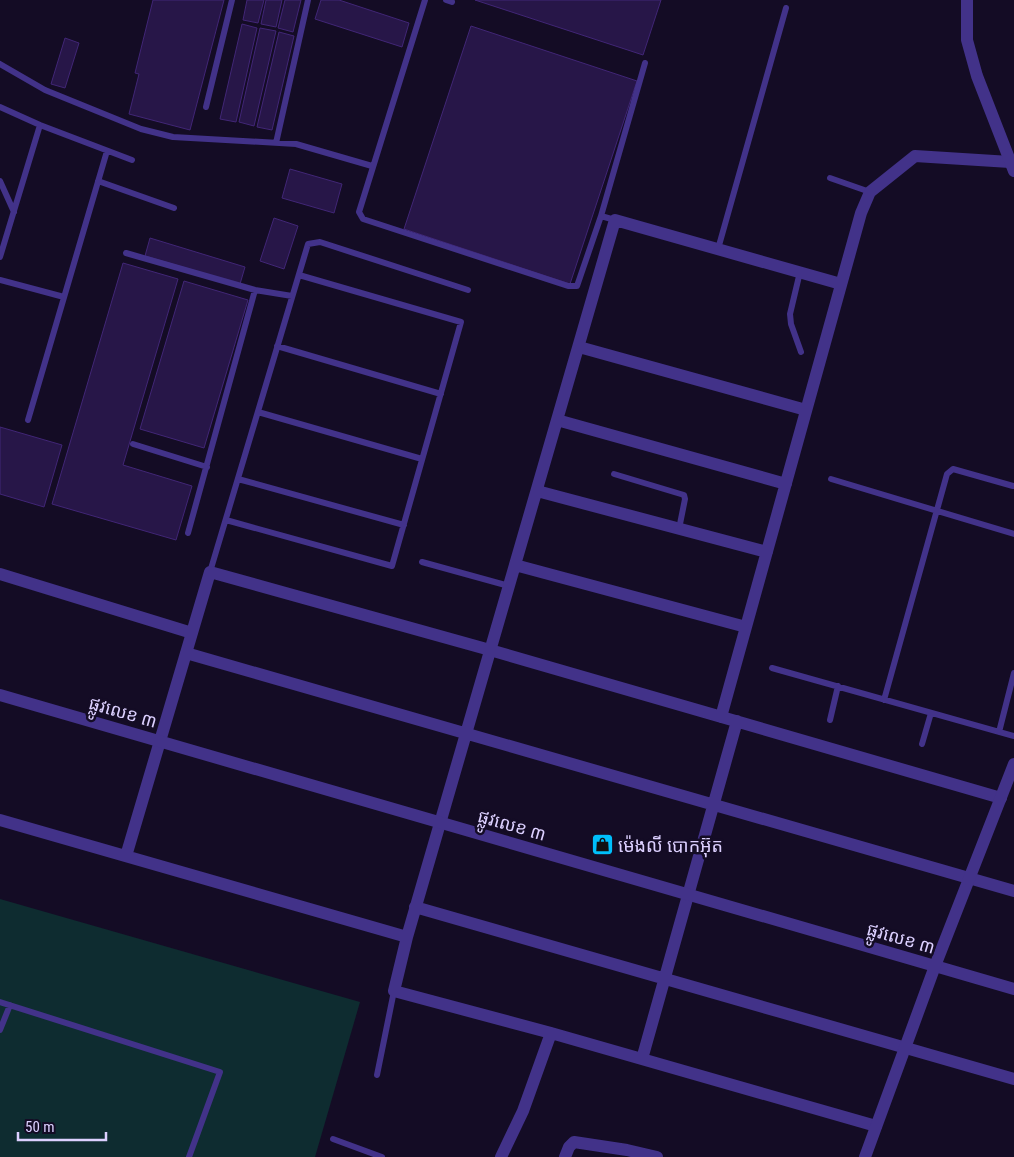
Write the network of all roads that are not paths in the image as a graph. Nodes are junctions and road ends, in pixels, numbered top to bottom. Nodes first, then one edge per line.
1 (232, 0) edge
2 (308, 0) edge
3 (425, 0) edge
4 (967, 0) edge
5 (786, 8) dead end
6 (0, 64) edge
7 (646, 64) dead end
8 (0, 107) edge
9 (206, 107) dead end
10 (40, 125) junction
11 (276, 144) junction
12 (107, 151) junction
13 (132, 160) dead end
14 (372, 166) junction
15 (1012, 167) edge
16 (830, 178) dead end
17 (0, 181) edge
18 (98, 181) junction
19 (870, 192) junction
20 (174, 208) dead end
21 (14, 213) junction
22 (601, 216) junction
23 (615, 220) junction
24 (718, 249) junction
25 (126, 253) dead end
26 (0, 257) edge
27 (800, 272) junction
28 (298, 275) junction
29 (0, 280) edge
30 (841, 284) junction
31 (255, 290) junction
32 (468, 290) dead end
33 (292, 296) junction
34 (64, 297) junction
35 (277, 346) junction
36 (578, 347) junction
37 (801, 352) dead end
38 (441, 394) junction
39 (806, 410) junction
40 (258, 412) junction
41 (28, 420) dead end
42 (557, 420) junction
43 (133, 444) dead end
44 (422, 459) junction
45 (207, 467) junction
46 (614, 474) dead end
47 (238, 478) junction
48 (831, 479) dead end
49 (786, 484) junction
50 (1013, 486) edge
51 (537, 491) junction
52 (937, 511) junction
53 (226, 520) junction
54 (404, 525) junction
55 (679, 529) junction
56 (188, 532) dead end
57 (1014, 534) edge
58 (766, 552) junction
59 (422, 562) dead end
60 (515, 564) junction
61 (210, 572) junction
62 (0, 574) edge
63 (509, 586) junction
64 (746, 627) junction
65 (192, 633) junction
66 (490, 650) junction
67 (186, 653) junction
68 (772, 668) dead end
69 (1014, 674) edge
70 (838, 686) junction
71 (0, 695) edge
72 (884, 700) junction
73 (931, 713) junction
74 (721, 717) junction
75 (830, 720) dead end
76 (737, 722) junction
77 (999, 732) junction
78 (466, 733) junction
79 (1014, 736) edge
80 (160, 741) junction
81 (922, 744) dead end
82 (1014, 764) edge
83 (1001, 798) junction
84 (1014, 801) edge
85 (714, 804) junction
86 (0, 820) edge
87 (440, 822) junction
88 (126, 856) junction
89 (970, 878) junction
90 (1014, 890) edge
91 (688, 894) junction
92 (416, 906) junction
93 (407, 937) junction
94 (936, 966) junction
95 (664, 978) junction
96 (1014, 989) edge
97 (394, 991) junction
98 (0, 1002) edge
99 (10, 1005) junction
100 (0, 1030) edge
101 (551, 1033) junction
102 (905, 1047) junction
103 (642, 1059) junction
104 (377, 1075) dead end
105 (1014, 1078) edge
106 (876, 1126) junction
107 (333, 1139) dead end
108 (189, 1157) edge
109 (382, 1157) edge
110 (501, 1157) edge
111 (565, 1157) edge
112 (657, 1157) edge
113 (865, 1157) edge

1 - 9 lane
2 - 11 lane
3 - 14 lane
4 - 15 street
5 - 24 lane
6 - 11 lane
7 - 22 lane
8 - 10 lane
10 - 12 lane
10 - 21 lane
11 - 14 lane
12 - 13 lane
12 - 18 lane
14 - 22 lane
15 - 19 street
16 - 19 lane
17 - 21 lane
18 - 20 lane
18 - 34 lane
19 - 30 street
21 - 26 lane
22 - 23 lane
23 - 24 street
23 - 36 street
24 - 27 street
25 - 31 lane
27 - 30 street
27 - 37 lane
28 - 32 lane
28 - 33 lane
28 - 38 lane
29 - 34 lane
30 - 39 street
31 - 33 lane
31 - 45 lane
33 - 35 lane
34 - 41 lane
35 - 38 lane
35 - 40 lane
36 - 39 street
36 - 42 street
38 - 44 lane
39 - 49 street
40 - 44 lane
40 - 47 lane
42 - 49 street
42 - 51 street
43 - 45 lane
44 - 54 lane
45 - 56 lane
46 - 55 lane
47 - 53 lane
47 - 54 lane
48 - 52 lane
49 - 58 street
50 - 52 lane
51 - 55 street
51 - 60 street
52 - 57 lane
52 - 72 lane
53 - 54 lane
53 - 61 lane
55 - 58 street
58 - 64 street
59 - 63 lane
60 - 63 street
60 - 64 street
61 - 65 street
61 - 66 street
62 - 65 street
63 - 66 street
64 - 74 street
65 - 67 street
66 - 74 street
66 - 78 street
67 - 78 street
67 - 80 street
68 - 70 lane
69 - 77 lane
70 - 72 lane
70 - 75 lane
71 - 80 street, ផ្លូវលេខ ៣
72 - 73 lane
73 - 77 lane
73 - 81 lane
74 - 76 street
76 - 83 street
76 - 85 street
77 - 79 lane
78 - 85 street
78 - 87 street
80 - 87 street, ផ្លូវលេខ ៣
80 - 88 street
82 - 83 street
83 - 84 street
83 - 89 street
85 - 89 street
85 - 91 street
86 - 88 street
87 - 91 street, ផ្លូវលេខ ៣
87 - 92 street
88 - 93 street
89 - 90 street
89 - 94 street
91 - 94 street, ផ្លូវលេខ ៣
91 - 95 street
92 - 93 street
92 - 95 street
93 - 97 street
94 - 96 street, ផ្លូវលេខ ៣
94 - 102 street
95 - 102 street
95 - 103 street
97 - 101 street
97 - 104 lane
98 - 99 lane
99 - 100 lane
99 - 108 lane
101 - 103 street
101 - 110 street
102 - 105 street
102 - 106 street
103 - 106 street
106 - 113 street
107 - 109 lane
111 - 112 street

